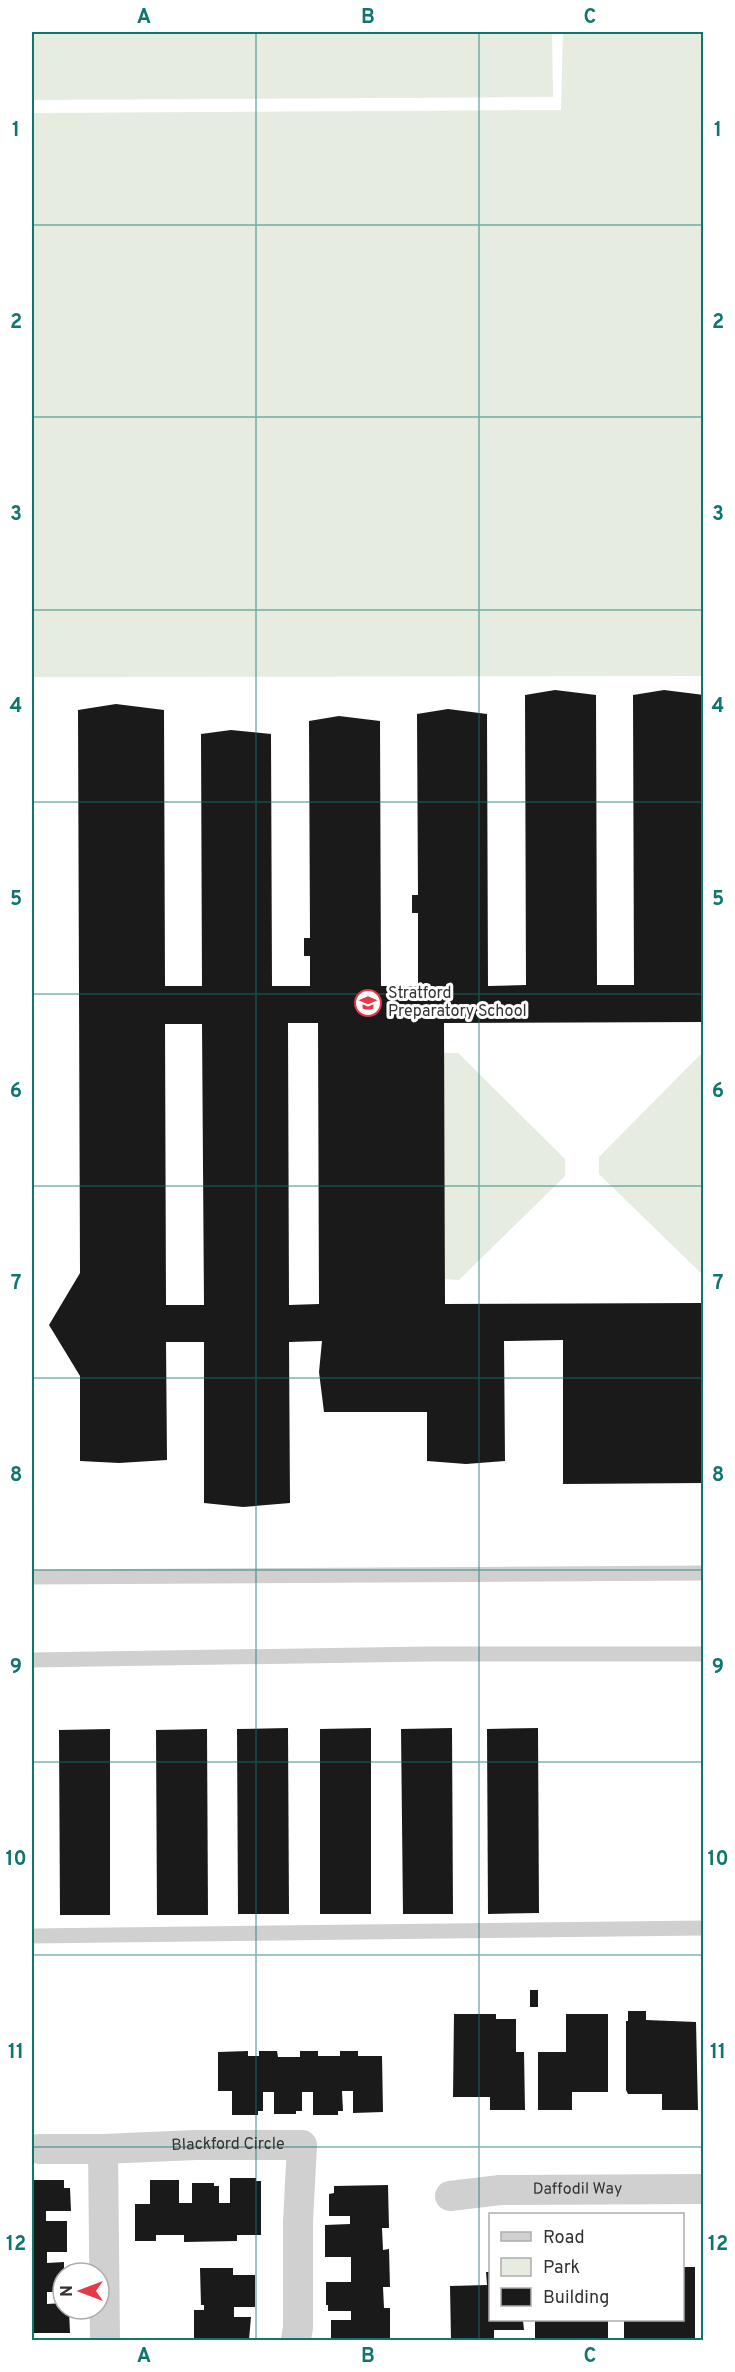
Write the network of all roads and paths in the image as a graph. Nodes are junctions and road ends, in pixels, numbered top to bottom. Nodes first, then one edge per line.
1 (704, 1573) edge
2 (32, 1576) edge
3 (704, 1654) edge
4 (32, 1660) edge
5 (704, 1928) edge
6 (32, 1936) edge
7 (39, 2149) dead end
8 (103, 2149) junction
9 (704, 2189) edge
10 (450, 2196) dead end
11 (105, 2340) edge
12 (296, 2340) edge

1 - 2 lane
3 - 4 lane
5 - 6 lane
7 - 8 street, Blackford Circle
8 - 11 street
8 - 12 street, Blackford Circle
9 - 10 street, Daffodil Way

